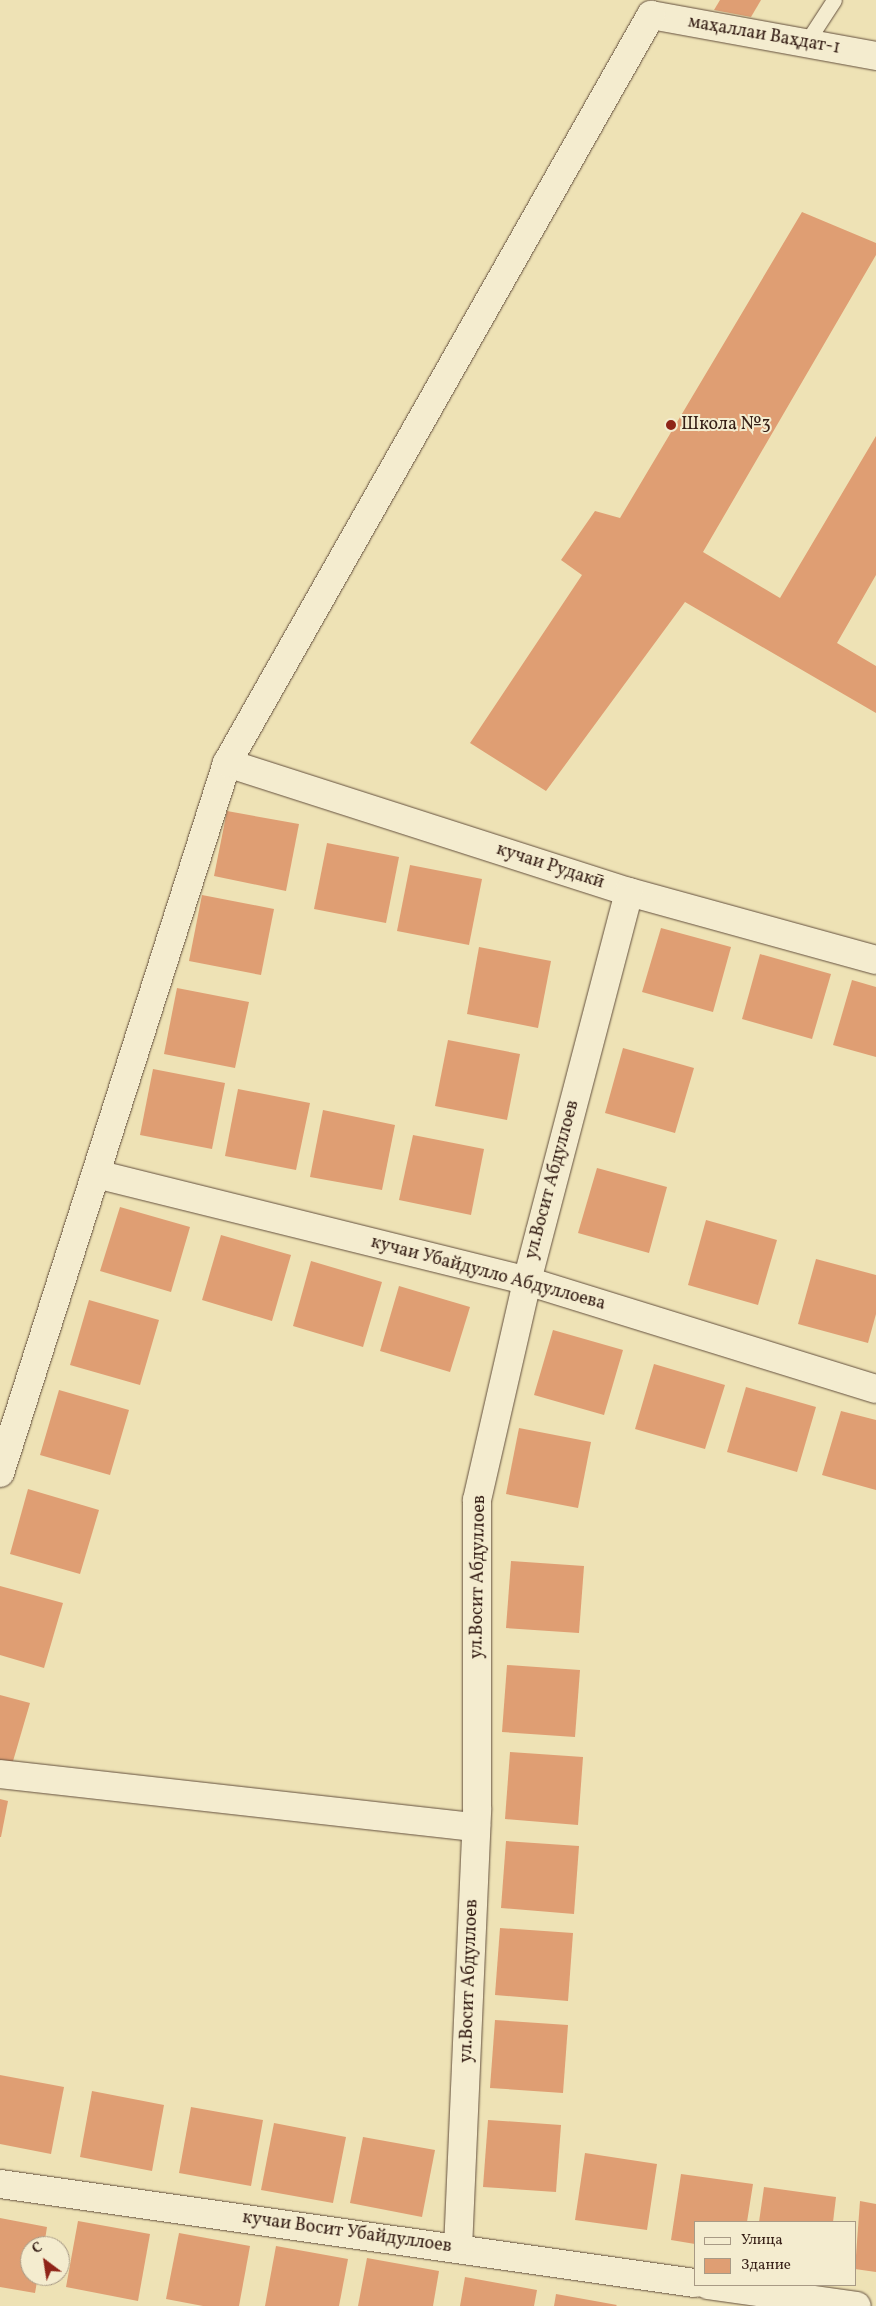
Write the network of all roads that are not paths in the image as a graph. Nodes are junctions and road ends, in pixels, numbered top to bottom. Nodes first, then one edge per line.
1 (834, 0) edge
2 (644, 7) edge
3 (806, 44) junction
4 (876, 56) edge
5 (227, 762) junction
6 (629, 892) junction
7 (876, 960) edge
8 (96, 1174) junction
9 (527, 1281) junction
10 (876, 1389) edge
11 (0, 1473) edge
12 (0, 1774) edge
13 (476, 1827) junction
14 (0, 2184) edge
15 (458, 2249) junction
16 (694, 2283) edge
17 (715, 2286) edge
18 (857, 2306) edge

1 - 3 lane
2 - 3 street, маҳаллаи Ваҳдат-1
2 - 5 street
3 - 4 street, маҳаллаи Ваҳдат-1
5 - 6 street, кучаи Рудакӣ
5 - 8 street
6 - 7 street, кучаи Рудакӣ
6 - 9 street, ул.Восит Абдуллоев
8 - 9 street, кучаи Убайдулло Абдуллоева
8 - 11 street
9 - 10 street, кучаи Убайдулло Абдуллоева
9 - 13 street, ул.Восит Абдуллоев
12 - 13 street
13 - 15 street, ул.Восит Абдуллоев
14 - 15 street, кучаи Восит Убайдуллоев
15 - 16 street, кучаи Восит Убайдуллоев
17 - 18 street

